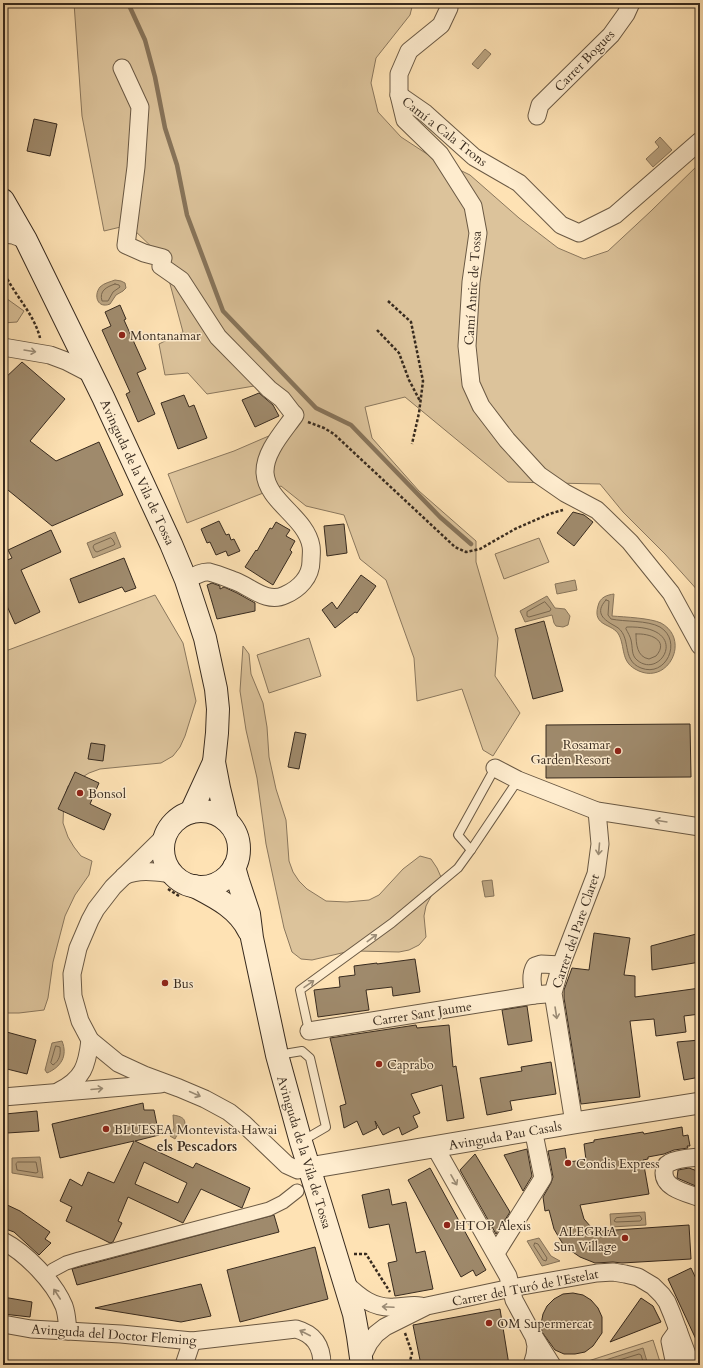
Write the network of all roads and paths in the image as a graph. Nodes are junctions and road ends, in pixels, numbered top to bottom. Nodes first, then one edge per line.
1 (449, 3) edge
2 (631, 3) edge
3 (122, 68) dead end
4 (399, 95) junction
5 (538, 116) dead end
6 (700, 141) edge
7 (3, 200) edge
8 (3, 234) edge
9 (26, 240) junction
10 (3, 271) edge
11 (388, 301) dead end
12 (70, 330) junction
13 (377, 330) dead end
14 (6, 346) edge
15 (46, 348) junction
16 (93, 376) junction
17 (420, 402) junction
18 (296, 415) junction
19 (412, 444) dead end
20 (563, 510) dead end
21 (186, 580) junction
22 (700, 646) edge
23 (214, 762) junction
24 (495, 768) joint
25 (518, 780) junction
26 (597, 811) junction
27 (192, 812) junction
28 (227, 821) junction
29 (700, 827) edge
30 (165, 836) junction
31 (472, 850) junction
32 (234, 867) junction
33 (120, 878) junction
34 (169, 881) junction
35 (188, 892) junction
36 (252, 938) junction
37 (561, 965) junction
38 (553, 993) junction
39 (534, 995) junction
40 (309, 1031) joint
41 (94, 1044) junction
42 (277, 1055) junction
43 (168, 1084) junction
44 (58, 1092) junction
45 (3, 1097) edge
46 (700, 1103) edge
47 (574, 1123) junction
48 (533, 1130) junction
49 (301, 1142) junction
50 (435, 1147) junction
51 (700, 1157) edge
52 (309, 1168) junction
53 (297, 1191) dead end
54 (700, 1198) edge
55 (3, 1241) edge
56 (496, 1253) junction
57 (352, 1255) dead end
58 (53, 1270) dead end
59 (345, 1283) junction
60 (511, 1288) junction
61 (390, 1293) dead end
62 (427, 1306) junction
63 (3, 1324) edge
64 (678, 1330) junction
65 (68, 1331) junction
66 (404, 1332) dead end
67 (534, 1336) junction
68 (192, 1341) junction
69 (362, 1362) edge
70 (184, 1365) edge
71 (322, 1365) edge
72 (409, 1365) edge
73 (532, 1365) edge
74 (551, 1365) edge
75 (675, 1365) edge
76 (691, 1365) edge

1 - 4 street, Camí Antic de Tossa
2 - 5 street, Carrer Bogues
3 - 18 street
4 - 6 street, Camí a Cala Trons
4 - 22 street, Camí Antic de Tossa
7 - 9 main road, Avinguda de la Vila de Tossa
8 - 9 street
9 - 12 main road, Avinguda de la Vila de Tossa
10 - 15 path
11 - 17 path
12 - 15 street
12 - 16 main road, Avinguda de la Vila de Tossa
13 - 17 path
14 -> 15 street
15 - 16 street
16 - 21 main road, Avinguda de la Vila de Tossa
17 - 19 path
18 - 20 path
18 - 21 street
21 - 23 main road, Avinguda de la Vila de Tossa
23 - 27 main road, Avinguda de la Vila de Tossa
23 - 28 main road, Avinguda de la Vila de Tossa
24 - 25 street
24 - 31 lane
25 - 26 street
25 - 31 lane
29 -> 26 street
26 -> 37 street, Carrer del Pare Claret
27 - 28 main road
27 - 30 main road
28 - 32 main road
30 - 33 street
30 - 34 main road
40 -> 31 lane
32 - 35 main road
32 - 36 main road, Avinguda de la Vila de Tossa
33 - 34 street
33 - 41 street
34 - 35 path
34 - 35 main road
35 - 36 main road, Avinguda de la Vila de Tossa
36 - 42 main road, Avinguda de la Vila de Tossa
37 - 38 street, Carrer del Pare Claret
37 - 39 street
38 - 39 street, Carrer Sant Jaume
38 -> 47 street, Carrer del Pare Claret
39 - 40 street, Carrer Sant Jaume
41 - 43 street
41 - 44 street
42 - 49 main road, Avinguda de la Vila de Tossa
42 - 49 lane
44 -> 43 street
43 -> 52 street
44 - 45 street
46 - 47 street, Avinguda Pau Casals
47 - 48 street, Avinguda Pau Casals
48 - 50 street, Avinguda Pau Casals
48 - 56 street
49 - 52 main road, Avinguda de la Vila de Tossa
50 - 52 street, Avinguda Pau Casals
50 -> 56 street
51 - 54 street
52 - 59 main road, Avinguda de la Vila de Tossa
53 - 58 street
65 -> 55 street
56 - 60 street
57 - 61 path
62 -> 59 street, Carrer del Turó de l'Estelat
59 - 69 main road, Avinguda de la Vila de Tossa
60 - 62 street, Carrer del Turó de l'Estelat
60 - 64 street, Carrer del Turó de l'Estelat
60 - 67 street
62 - 69 street, Carrer del Turó de l'Estelat
63 - 65 street, Avinguda del Doctor Fleming
64 - 75 street
64 - 76 street, Carrer del Turó de l'Estelat
65 - 68 street, Avinguda del Doctor Fleming
66 - 72 path
67 - 73 street
67 - 74 street
68 - 70 street
71 -> 68 street, Avinguda del Doctor Fleming
73 - 74 street

